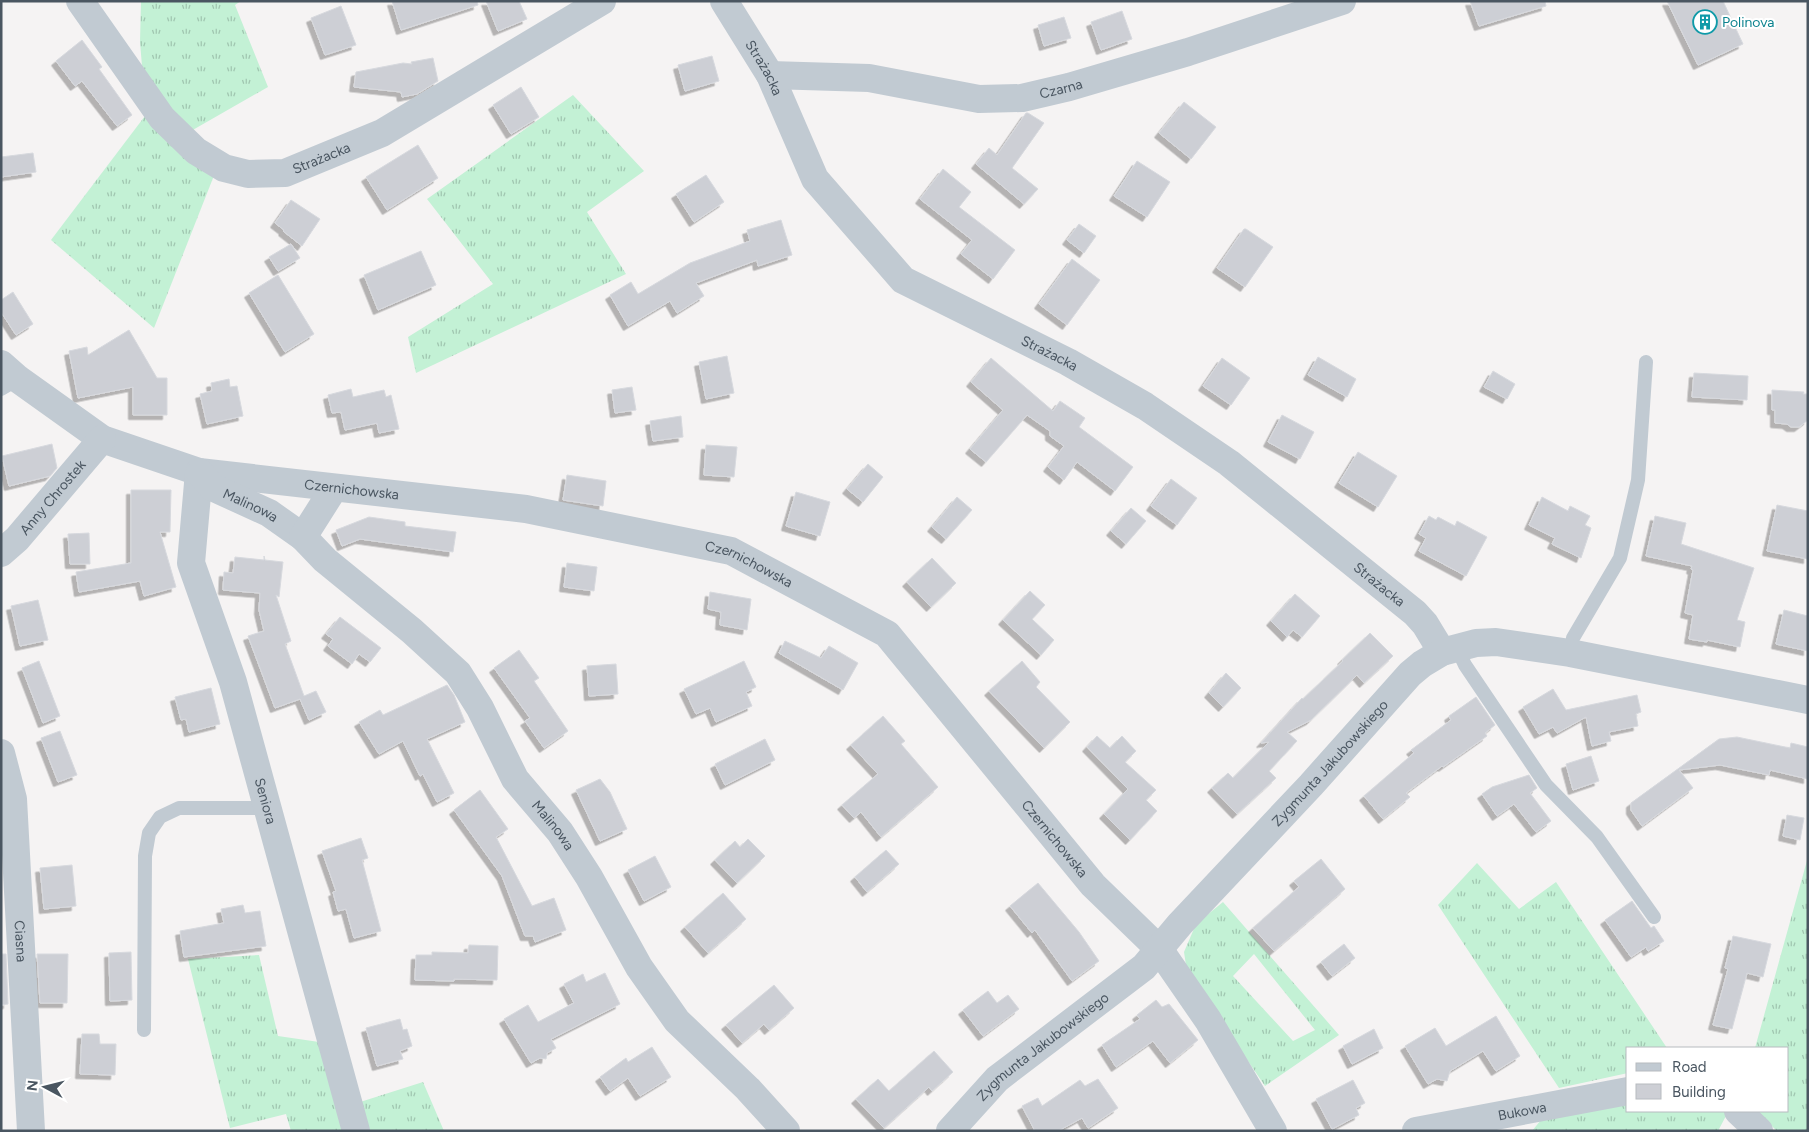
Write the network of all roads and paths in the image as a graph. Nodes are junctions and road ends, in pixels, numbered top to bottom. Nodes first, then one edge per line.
1 (80, 1) edge
2 (602, 1) edge
3 (724, 1) edge
4 (1342, 1) edge
5 (770, 75) junction
6 (1646, 362) dead end
7 (7, 377) edge
8 (102, 439) junction
9 (199, 472) junction
10 (334, 488) junction
11 (303, 537) junction
12 (1, 553) edge
13 (1450, 650) junction
14 (1570, 653) junction
15 (1808, 700) edge
16 (1, 753) edge
17 (268, 808) junction
18 (1654, 917) dead end
19 (1160, 949) junction
20 (144, 1030) dead end
21 (1626, 1092) edge
22 (1739, 1112) edge
23 (31, 1131) edge
24 (356, 1131) edge
25 (786, 1131) edge
26 (950, 1131) edge
27 (1273, 1131) edge
28 (1416, 1131) edge
29 (1759, 1131) edge

1 - 2 street, Strażacka
3 - 5 street, Strażacka
4 - 5 street, Czarna
5 - 13 street, Strażacka
6 - 14 lane
7 - 8 street, Czernichowska
8 - 9 street, Czernichowska
8 - 12 street, Anny Chrostek
9 - 10 street, Czernichowska
9 - 11 street, Malinowa
9 - 17 street, Seniora
10 - 11 street
10 - 19 street, Czernichowska
11 - 25 street, Malinowa
13 - 14 street, Zygmunta Jakubowskiego
13 - 18 lane
13 - 19 street, Zygmunta Jakubowskiego
14 - 15 street, Zygmunta Jakubowskiego
16 - 23 street, Ciasna
17 - 20 lane
17 - 24 street, Seniora
19 - 26 street, Zygmunta Jakubowskiego
19 - 27 street, Czernichowska
21 - 28 street, Bukowa
22 - 29 street

